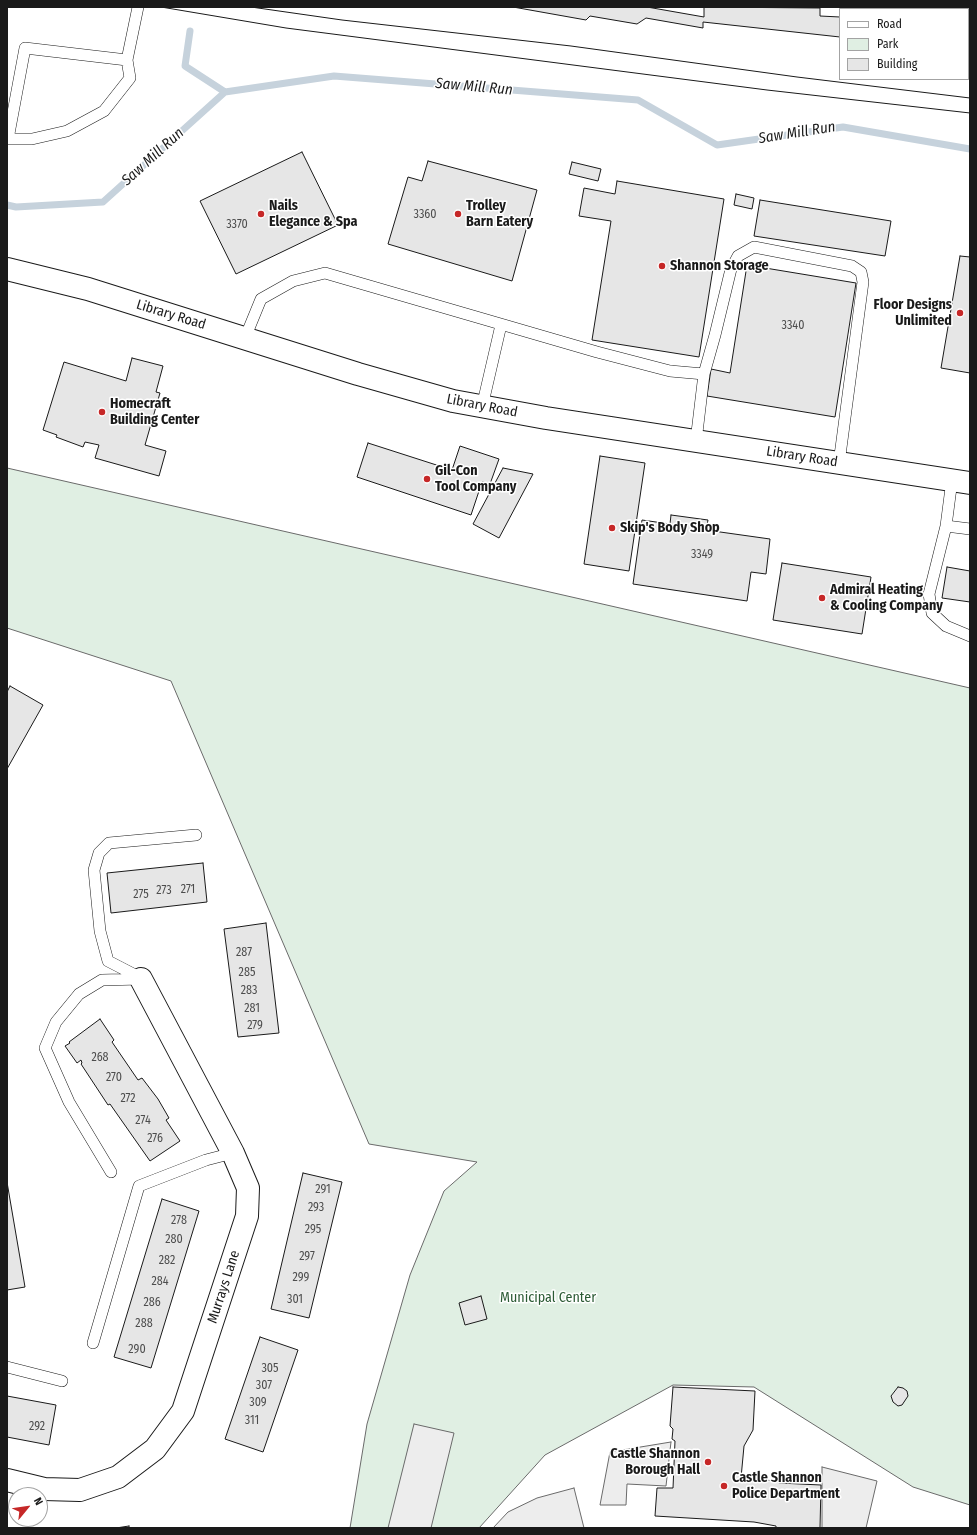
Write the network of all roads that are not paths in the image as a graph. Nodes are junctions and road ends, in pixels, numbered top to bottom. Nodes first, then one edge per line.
1 (138, 7) edge
2 (127, 60) junction
3 (8, 139) edge
4 (7, 269) edge
5 (501, 325) junction
6 (245, 338) junction
7 (704, 374) junction
8 (482, 406) junction
9 (696, 441) junction
10 (839, 463) junction
11 (961, 482) edge
12 (946, 526) junction
13 (970, 529) edge
14 (970, 636) edge
15 (196, 835) dead end
16 (141, 978) junction
17 (233, 1153) junction
18 (111, 1172) dead end
19 (93, 1343) dead end
20 (7, 1367) edge
21 (62, 1381) dead end
22 (7, 1480) edge

1 - 2 lane
2 - 3 lane
2 - 3 lane
4 - 6 main road, Library Road
5 - 6 lane
5 - 7 lane
5 - 8 lane
6 - 8 main road, Library Road
7 - 9 lane
7 - 10 lane
8 - 9 main road, Library Road
9 - 10 main road, Library Road
10 - 11 main road, Library Road
11 - 12 lane
12 - 13 lane
12 - 14 lane
15 - 16 lane
16 - 17 main road, Murrays Lane
16 - 18 lane
17 - 19 lane
17 - 22 main road, Murrays Lane
20 - 21 lane

